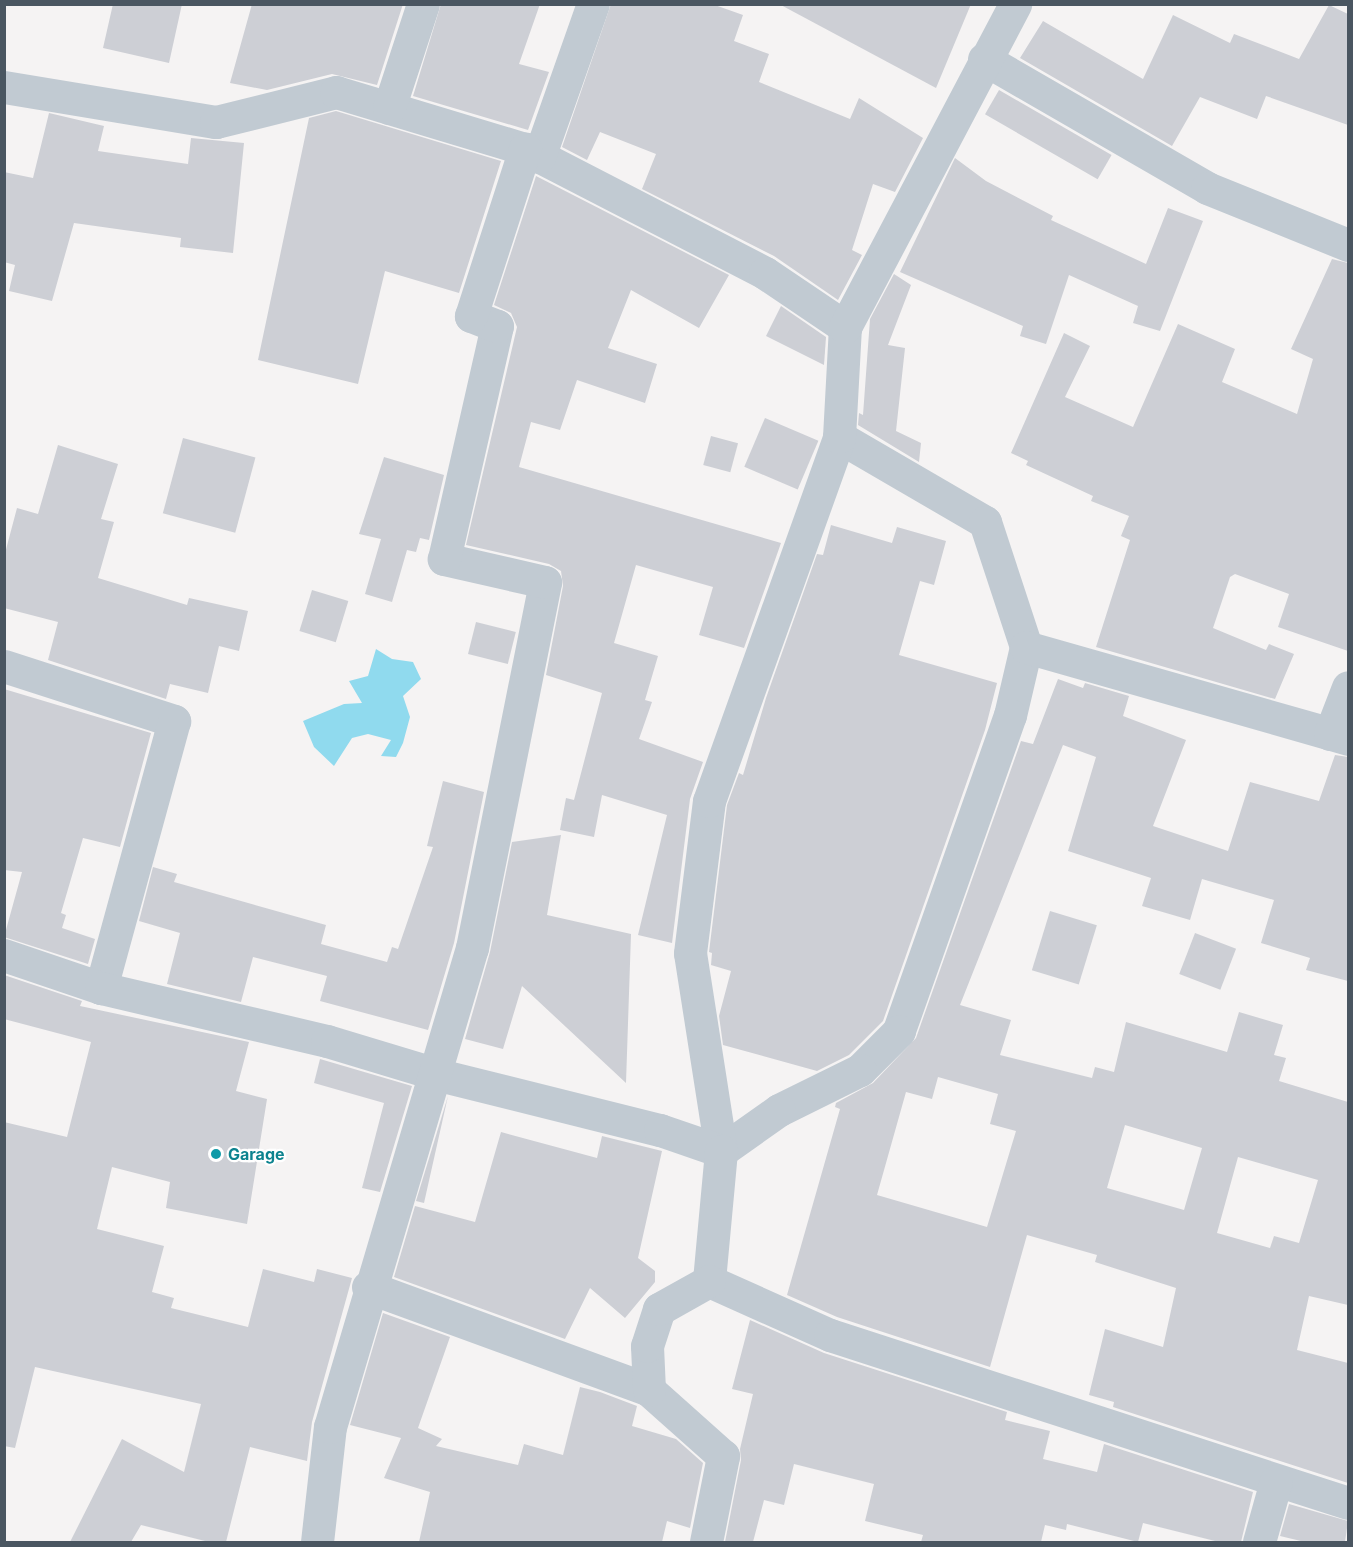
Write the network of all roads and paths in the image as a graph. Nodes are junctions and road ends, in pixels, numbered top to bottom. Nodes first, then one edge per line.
1 (423, 4) edge
2 (593, 4) edge
3 (1014, 4) edge
4 (984, 59) junction
5 (4, 87) edge
6 (389, 108) junction
7 (532, 153) junction
8 (1348, 245) edge
9 (845, 327) junction
10 (839, 437) junction
11 (1026, 647) junction
12 (4, 666) edge
13 (1348, 687) edge
14 (1339, 737) edge
15 (4, 955) edge
16 (101, 988) junction
17 (432, 1072) junction
18 (721, 1151) junction
19 (710, 1281) junction
20 (368, 1287) junction
21 (649, 1390) junction
22 (1276, 1481) junction
23 (1348, 1503) edge
24 (317, 1542) edge
25 (706, 1542) edge
26 (1259, 1542) edge

1 - 6 street
2 - 7 street
3 - 4 street
4 - 8 street
4 - 9 street
5 - 6 street
6 - 7 street
7 - 9 street
7 - 17 street
9 - 10 street
10 - 11 street
10 - 18 street
11 - 14 street
11 - 18 street
12 - 16 street
13 - 14 street
15 - 16 street
16 - 17 street
17 - 18 street
17 - 20 street
18 - 19 street
19 - 21 street
19 - 22 street
20 - 21 street
20 - 24 street
21 - 25 street
22 - 23 street
22 - 26 street

